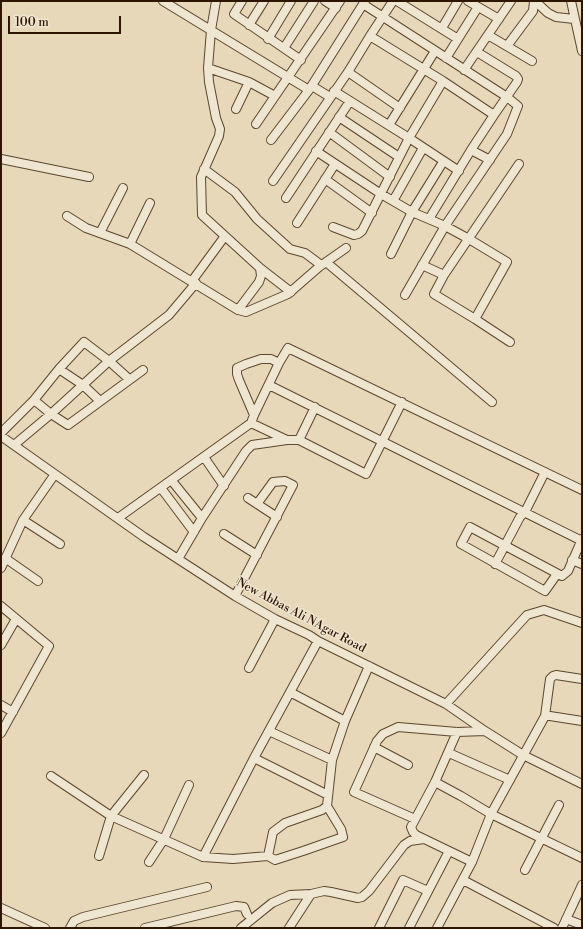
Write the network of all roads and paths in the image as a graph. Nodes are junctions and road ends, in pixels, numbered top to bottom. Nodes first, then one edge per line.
1 (164, 1) edge
2 (216, 1) edge
3 (242, 1) edge
4 (264, 1) edge
5 (291, 1) edge
6 (314, 1) edge
7 (325, 1) edge
8 (394, 1) edge
9 (397, 1) edge
10 (458, 1) edge
11 (468, 1) edge
12 (511, 1) edge
13 (534, 1) edge
14 (571, 1) edge
15 (364, 3) edge
16 (338, 4) edge
17 (478, 7) junction
18 (382, 17) junction
19 (499, 19) junction
20 (574, 19) junction
21 (249, 25) junction
22 (442, 28) junction
23 (211, 30) junction
24 (488, 35) junction
25 (370, 36) junction
26 (268, 38) junction
27 (458, 39) junction
28 (507, 46) junction
29 (284, 48) junction
30 (435, 51) junction
31 (582, 51) edge
32 (477, 52) junction
33 (446, 58) junction
34 (301, 60) junction
35 (532, 61) dead end
36 (208, 68) junction
37 (424, 70) junction
38 (464, 70) junction
39 (348, 72) junction
40 (289, 76) junction
41 (443, 81) junction
42 (249, 82) junction
43 (310, 88) junction
44 (332, 94) junction
45 (275, 96) junction
46 (507, 97) junction
47 (350, 101) junction
48 (400, 108) junction
49 (236, 109) dead end
50 (494, 115) junction
51 (339, 117) junction
52 (256, 124) dead end
53 (389, 125) junction
54 (329, 132) junction
55 (409, 138) junction
56 (271, 140) dead end
57 (424, 148) junction
58 (471, 150) junction
59 (316, 151) junction
60 (399, 157) junction
61 (1, 159) edge
62 (490, 160) junction
63 (443, 162) junction
64 (335, 164) junction
65 (520, 164) dead end
66 (204, 169) junction
67 (459, 171) junction
68 (88, 177) dead end
69 (390, 177) junction
70 (325, 179) junction
71 (273, 181) dead end
72 (123, 188) dead end
73 (381, 194) junction
74 (286, 198) dead end
75 (393, 201) junction
76 (150, 203) dead end
77 (412, 212) junction
78 (372, 213) junction
79 (67, 216) dead end
80 (429, 219) junction
81 (297, 224) dead end
82 (445, 226) junction
83 (333, 227) dead end
84 (100, 233) junction
85 (225, 236) junction
86 (469, 239) junction
87 (130, 244) junction
88 (346, 248) dead end
89 (391, 254) dead end
90 (324, 264) junction
91 (422, 265) junction
92 (260, 268) junction
93 (444, 275) junction
94 (194, 282) junction
95 (291, 292) junction
96 (405, 295) dead end
97 (238, 310) junction
98 (475, 319) junction
99 (510, 342) dead end
100 (109, 361) junction
101 (279, 363) junction
102 (59, 369) junction
103 (143, 370) dead end
104 (129, 379) junction
105 (83, 385) junction
106 (269, 385) junction
107 (34, 400) junction
108 (100, 401) junction
109 (402, 402) junction
110 (492, 402) dead end
111 (315, 407) junction
112 (51, 414) junction
113 (254, 415) junction
114 (251, 423) junction
115 (1, 433) edge
116 (1, 436) edge
117 (287, 440) junction
118 (299, 440) junction
119 (383, 441) junction
120 (14, 445) junction
121 (204, 457) junction
122 (545, 472) junction
123 (55, 474) junction
124 (172, 481) junction
125 (224, 486) junction
126 (161, 488) junction
127 (582, 490) edge
128 (248, 498) dead end
129 (257, 504) junction
130 (525, 512) junction
131 (276, 517) junction
132 (118, 518) junction
133 (202, 518) junction
134 (23, 520) junction
135 (194, 532) junction
136 (224, 534) dead end
137 (582, 540) edge
138 (60, 544) dead end
139 (505, 546) junction
140 (257, 555) junction
141 (5, 558) junction
142 (178, 559) junction
143 (572, 560) junction
144 (495, 564) junction
145 (582, 564) edge
146 (1, 568) edge
147 (557, 574) junction
148 (38, 580) dead end
149 (235, 596) junction
150 (1, 606) edge
151 (16, 619) junction
152 (275, 619) junction
153 (582, 623) edge
154 (318, 641) junction
155 (1, 645) edge
156 (369, 666) junction
157 (249, 668) dead end
158 (582, 679) edge
159 (290, 692) junction
160 (446, 704) junction
161 (1, 705) edge
162 (13, 712) junction
163 (545, 716) junction
164 (345, 721) junction
165 (582, 721) edge
166 (269, 730) junction
167 (457, 732) junction
168 (485, 732) junction
169 (1, 733) edge
170 (374, 747) junction
171 (449, 753) junction
172 (523, 755) junction
173 (254, 758) junction
174 (332, 760) junction
175 (408, 765) dead end
176 (144, 775) dead end
177 (51, 776) dead end
178 (510, 780) junction
179 (435, 782) junction
180 (582, 784) edge
181 (189, 785) dead end
182 (328, 795) junction
183 (559, 805) dead end
184 (327, 806) junction
185 (491, 814) junction
186 (111, 816) junction
187 (415, 819) junction
188 (164, 839) junction
189 (424, 839) junction
190 (541, 839) junction
191 (449, 851) junction
192 (99, 856) dead end
193 (268, 856) junction
194 (203, 857) junction
195 (582, 858) edge
196 (149, 862) dead end
197 (472, 862) junction
198 (525, 870) dead end
199 (463, 880) junction
200 (582, 885) edge
201 (207, 887) dead end
202 (428, 891) junction
203 (311, 894) junction
204 (1, 908) edge
205 (247, 914) dead end
206 (566, 919) junction
207 (582, 925) edge
208 (42, 927) edge
209 (292, 927) edge
210 (70, 928) edge
211 (145, 928) edge
212 (241, 928) edge
213 (379, 928) edge
214 (409, 928) edge
215 (437, 928) edge
216 (554, 928) edge
217 (562, 928) edge

1 - 23 street
2 - 23 street
3 - 21 street
4 - 21 street
5 - 26 street
6 - 29 street
7 - 16 street
8 - 18 street
9 - 22 street
10 - 22 street
11 - 17 street
12 - 19 street
13 - 20 street
13 - 28 street
14 - 20 street
15 - 18 street
15 - 43 street
16 - 34 street
17 - 19 street
17 - 27 street
18 - 25 street
18 - 30 street
19 - 24 street
20 - 31 street
21 - 26 street
22 - 27 street
23 - 36 street
23 - 40 street
24 - 28 street
24 - 32 street
25 - 37 street
25 - 39 street
26 - 29 street
27 - 33 street
28 - 35 street
29 - 34 street
30 - 33 street
30 - 37 street
32 - 38 street
32 - 46 street
33 - 38 street
34 - 40 street
36 - 42 street
36 - 66 street
37 - 41 street
37 - 48 street
38 - 46 street
39 - 44 street
39 - 48 street
40 - 43 street
40 - 45 street
41 - 50 street
41 - 55 street
42 - 45 street
42 - 49 street
43 - 44 street
43 - 56 street
44 - 47 street
44 - 71 street
45 - 52 street
46 - 50 street
46 - 62 street
47 - 51 street
47 - 53 street
48 - 53 street
50 - 58 street
51 - 54 street
51 - 60 street
53 - 55 street
54 - 59 street
54 - 69 street
55 - 57 street
55 - 60 street
57 - 63 street
57 - 75 street
58 - 62 street
58 - 67 street
59 - 64 street
59 - 74 street
60 - 69 street
61 - 68 street
62 - 82 street
63 - 67 street
63 - 77 street
64 - 70 street
64 - 73 street
65 - 86 street
66 - 85 street
66 - 90 street
67 - 80 street
69 - 73 street
70 - 78 street
70 - 81 street
72 - 84 street
73 - 75 street
73 - 78 street
75 - 77 street
76 - 87 street
77 - 80 street
77 - 89 street
78 - 83 street
79 - 84 street
80 - 82 street
82 - 86 street
82 - 91 street
84 - 87 street
85 - 92 street
85 - 94 street
86 - 93 street
86 - 98 street
87 - 94 street
88 - 90 street
90 - 95 street
90 - 110 street
91 - 93 street
91 - 96 street
92 - 95 street
92 - 97 street
93 - 98 street
94 - 97 street
94 - 100 street
95 - 97 street
98 - 99 street
100 - 102 street
100 - 104 street
100 - 105 street
101 - 106 street
101 - 109 street
101 - 113 street
102 - 105 street
102 - 107 street
103 - 104 street
104 - 108 street
105 - 108 street
105 - 112 street
106 - 111 street
106 - 113 street
107 - 112 street
107 - 115 street
108 - 112 street
109 - 119 street
109 - 122 street
111 - 118 street
111 - 119 street
112 - 120 street
113 - 114 street
114 - 117 street
114 - 121 street
116 - 120 street, New Abbas Ali NAgar Road
117 - 118 street
117 - 125 street
118 - 119 street
119 - 130 street
120 - 123 street, New Abbas Ali NAgar Road
121 - 124 street
121 - 125 street
122 - 127 street
122 - 130 street
123 - 132 street, New Abbas Ali NAgar Road
123 - 134 street
124 - 126 street
124 - 133 street
125 - 133 street
126 - 132 street
126 - 135 street
128 - 129 street
129 - 131 street
129 - 131 street
130 - 137 street
130 - 139 street
131 - 140 street
132 - 142 street, New Abbas Ali NAgar Road
133 - 135 street
134 - 138 street
134 - 141 street
135 - 142 street
136 - 140 street
137 - 143 street
139 - 144 street
139 - 144 street
139 - 147 street
140 - 149 street
141 - 146 street
141 - 148 street
142 - 149 street, New Abbas Ali NAgar Road
143 - 145 street
143 - 147 street
144 - 147 street
149 - 152 street, New Abbas Ali NAgar Road
150 - 151 street
151 - 155 street
151 - 162 street
152 - 154 street, New Abbas Ali NAgar Road
152 - 157 street
153 - 160 street
154 - 156 street, New Abbas Ali NAgar Road
154 - 159 street
156 - 160 street, New Abbas Ali NAgar Road
156 - 164 street
158 - 163 street
159 - 164 street
159 - 166 street
160 - 168 street, New Abbas Ali NAgar Road
161 - 162 street
162 - 169 street
163 - 165 street
163 - 172 street
164 - 174 street
166 - 173 street
166 - 174 street
167 - 168 street
167 - 170 street
167 - 171 street
168 - 172 street, New Abbas Ali NAgar Road
170 - 175 street
170 - 187 street
171 - 178 street
171 - 179 street
172 - 178 street
172 - 180 street, New Abbas Ali NAgar Road
173 - 182 street
173 - 194 street
174 - 182 street
176 - 186 street
177 - 186 street
178 - 185 street
179 - 185 street
179 - 187 street
181 - 188 street
182 - 184 street
183 - 190 street
184 - 193 street
184 - 193 street
185 - 190 street
185 - 197 street
186 - 188 street
186 - 192 street
187 - 189 street
188 - 194 street
188 - 196 street
189 - 191 street
189 - 203 street
190 - 195 street
190 - 198 street
191 - 197 street
191 - 202 street
193 - 194 street
197 - 199 street
199 - 215 street
199 - 216 street
200 - 206 street
201 - 210 street
202 - 213 street
202 - 214 street
203 - 209 street
203 - 212 street
204 - 208 street
205 - 211 street
206 - 207 street
206 - 217 street

